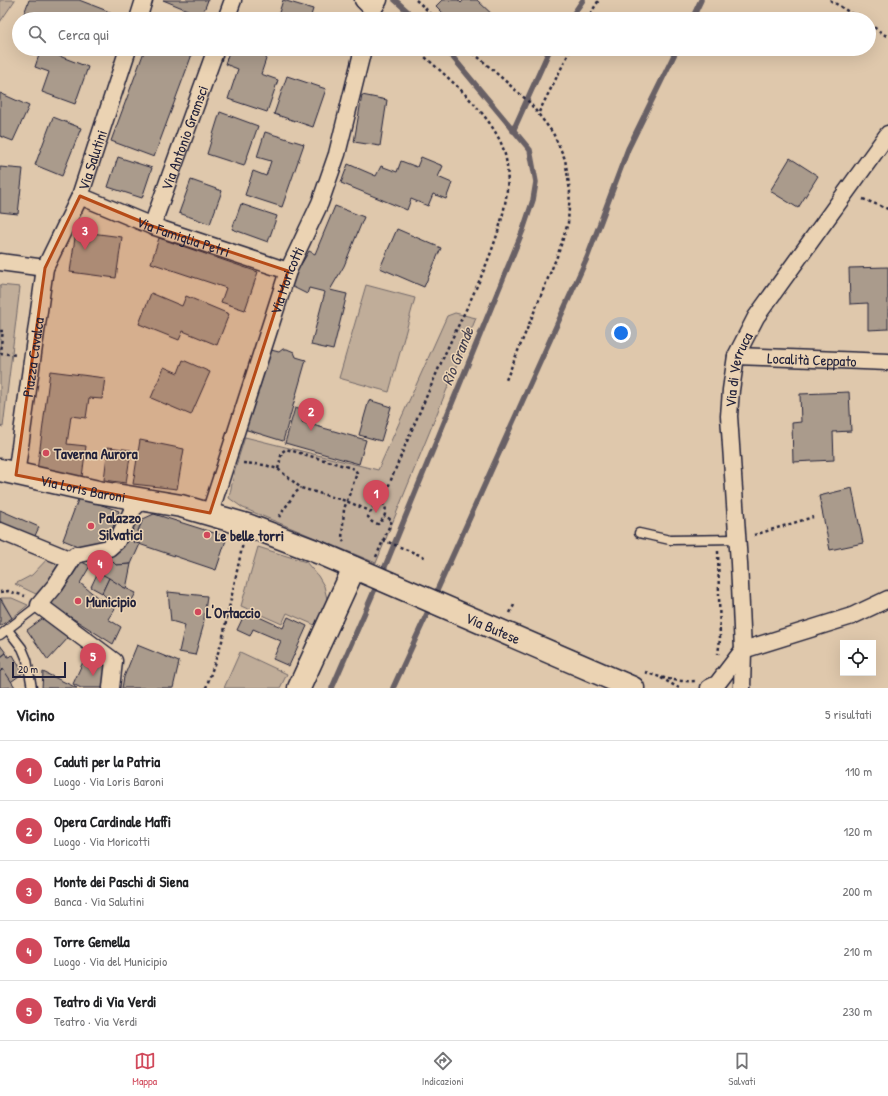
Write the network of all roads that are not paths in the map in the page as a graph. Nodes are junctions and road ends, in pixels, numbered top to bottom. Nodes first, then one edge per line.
1 (144, 0) edge
2 (233, 0) edge
3 (140, 12) edge
4 (229, 12) edge
5 (126, 56) edge
6 (213, 56) edge
7 (361, 56) edge
8 (888, 134) edge
9 (80, 196) junction
10 (152, 226) junction
11 (0, 262) edge
12 (45, 268) junction
13 (288, 271) junction
14 (736, 356) junction
15 (888, 362) edge
16 (8, 472) edge
17 (142, 500) junction
18 (210, 513) junction
19 (0, 531) edge
20 (639, 533) dead end
21 (737, 539) junction
22 (71, 560) junction
23 (366, 568) junction
24 (888, 600) edge
25 (39, 606) junction
26 (8, 630) junction
27 (0, 635) edge
28 (743, 650) junction
29 (636, 679) edge
30 (710, 685) edge
31 (32, 688) edge
32 (111, 688) edge
33 (300, 688) edge
34 (742, 688) edge

1 - 3 street
2 - 4 street
5 - 9 street, Via Salutini
6 - 10 street, Via Antonio Gramsci
7 - 13 street, Via Moricotti
8 - 14 street, Via di Verruca
9 - 10 street, Via Famiglia Petri
9 - 12 street, Via Salutini
10 - 13 street, Via Famiglia Petri
11 - 12 street
12 - 16 street, Piazza Cavalca
13 - 18 street, Via Moricotti
14 - 15 street, Località Ceppato
14 - 21 street, Via di Verruca
16 - 17 street, Via Loris Baroni
17 - 18 street, Via Loris Baroni
17 - 22 street
18 - 23 street, Via Loris Baroni
19 - 22 street
20 - 21 lane
21 - 28 street, Via di Verruca
22 - 25 street
23 - 29 street, Via Butese
23 - 33 street
24 - 28 street
25 - 26 lane
25 - 32 street
26 - 27 lane
26 - 31 lane
28 - 30 street
28 - 34 street, Via di Verruca

